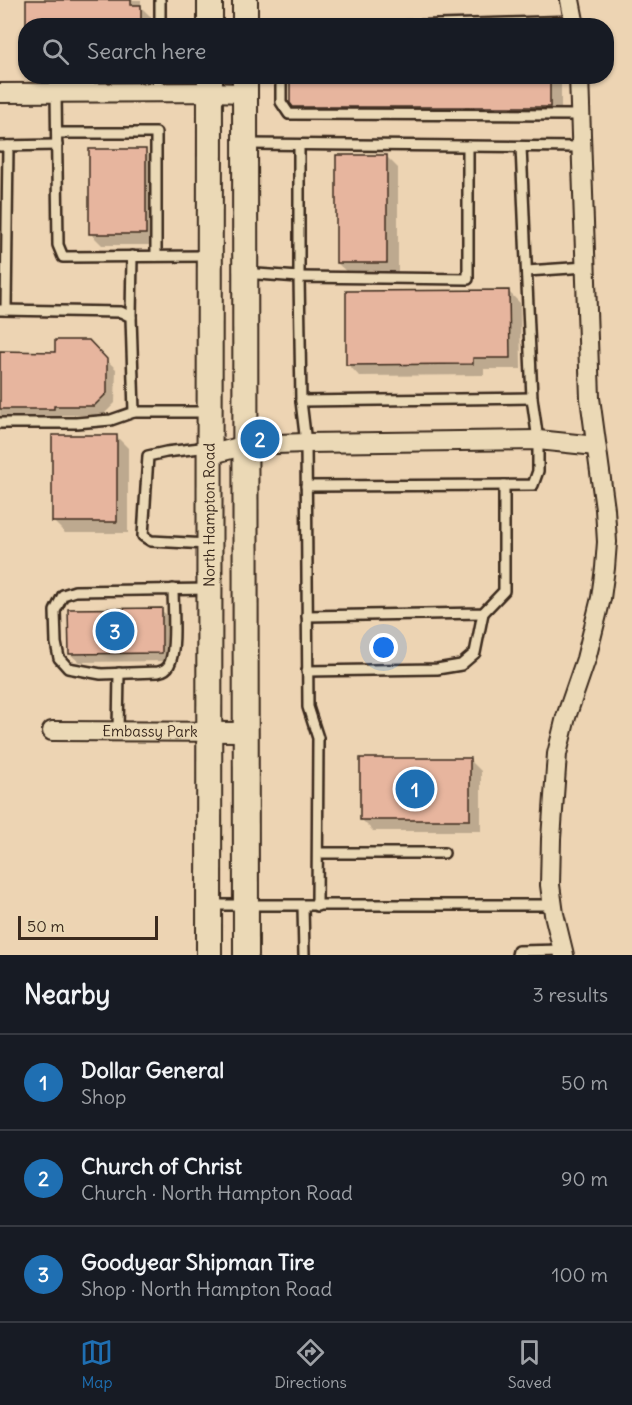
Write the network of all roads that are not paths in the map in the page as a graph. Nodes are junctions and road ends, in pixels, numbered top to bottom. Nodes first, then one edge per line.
1 (160, 0) edge
2 (210, 0) edge
3 (245, 0) edge
4 (570, 0) edge
5 (160, 18) edge
6 (210, 18) edge
7 (245, 18) edge
8 (574, 18) edge
9 (158, 84) edge
10 (210, 84) edge
11 (281, 84) edge
12 (579, 84) edge
13 (245, 85) edge
14 (0, 93) edge
15 (56, 93) junction
16 (580, 115) junction
17 (57, 133) junction
18 (245, 144) junction
19 (57, 145) junction
20 (299, 145) junction
21 (4, 146) edge
22 (468, 146) junction
23 (521, 147) junction
24 (581, 147) junction
25 (132, 256) junction
26 (156, 256) junction
27 (209, 256) junction
28 (585, 267) junction
29 (527, 270) junction
30 (245, 273) junction
31 (299, 277) junction
32 (3, 310) edge
33 (131, 317) junction
34 (532, 398) junction
35 (301, 400) junction
36 (134, 412) junction
37 (209, 412) junction
38 (0, 423) edge
39 (538, 440) junction
40 (306, 443) junction
41 (246, 445) junction
42 (596, 446) junction
43 (209, 451) junction
44 (504, 485) junction
45 (306, 486) junction
46 (209, 544) junction
47 (173, 589) junction
48 (209, 589) junction
49 (483, 613) junction
50 (307, 616) junction
51 (307, 671) junction
52 (119, 673) junction
53 (52, 731) dead end
54 (118, 731) junction
55 (209, 732) junction
56 (246, 732) junction
57 (444, 852) dead end
58 (318, 854) junction
59 (209, 905) junction
60 (553, 905) junction
61 (246, 906) junction
62 (303, 906) junction
63 (317, 906) junction
64 (564, 952) edge
65 (209, 955) edge
66 (246, 955) edge
67 (304, 955) edge
68 (517, 955) edge

1 - 5 lane
2 - 6 main road
3 - 7 main road
4 - 8 street
9 - 10 street
9 - 15 street
10 - 13 street
10 - 27 main road, North Hampton Road
11 - 16 lane
12 - 16 street
13 - 18 main road
14 - 15 street
15 - 17 lane
16 - 24 street
17 - 19 lane
17 - 26 lane
18 - 20 lane
18 - 30 main road
19 - 21 lane
19 - 25 lane
20 - 22 lane
20 - 31 lane
21 - 32 lane
22 - 23 lane
22 - 31 lane
23 - 24 lane
23 - 29 lane
24 - 28 street
25 - 26 lane
25 - 33 lane
26 - 27 lane
27 - 37 main road, North Hampton Road
28 - 29 lane
28 - 42 street
29 - 34 lane
30 - 31 lane
30 - 41 main road
31 - 35 lane
32 - 33 lane
33 - 36 lane
34 - 35 lane
34 - 39 lane
35 - 40 lane
36 - 37 lane
36 - 38 lane
37 - 43 main road, North Hampton Road
39 - 40 street
39 - 42 street
39 - 44 lane
40 - 41 street
40 - 45 lane
41 - 43 street
41 - 56 main road
42 - 60 street
43 - 46 main road, North Hampton Road
43 - 46 lane
44 - 45 lane
44 - 49 lane
45 - 50 lane
46 - 48 main road, North Hampton Road
47 - 48 lane
47 - 52 lane
47 - 52 lane
48 - 55 main road, North Hampton Road
49 - 50 lane
49 - 51 lane
50 - 51 lane
51 - 58 lane
52 - 54 lane
53 - 54 street, Embassy Park
54 - 55 street, Embassy Park
55 - 56 street, Embassy Park
55 - 59 main road, North Hampton Road
56 - 61 main road
57 - 58 lane
58 - 63 lane
59 - 61 lane
59 - 65 main road, North Hampton Road
60 - 63 lane
60 - 64 street
61 - 62 lane
61 - 66 main road
62 - 63 lane
62 - 67 lane
64 - 68 lane

